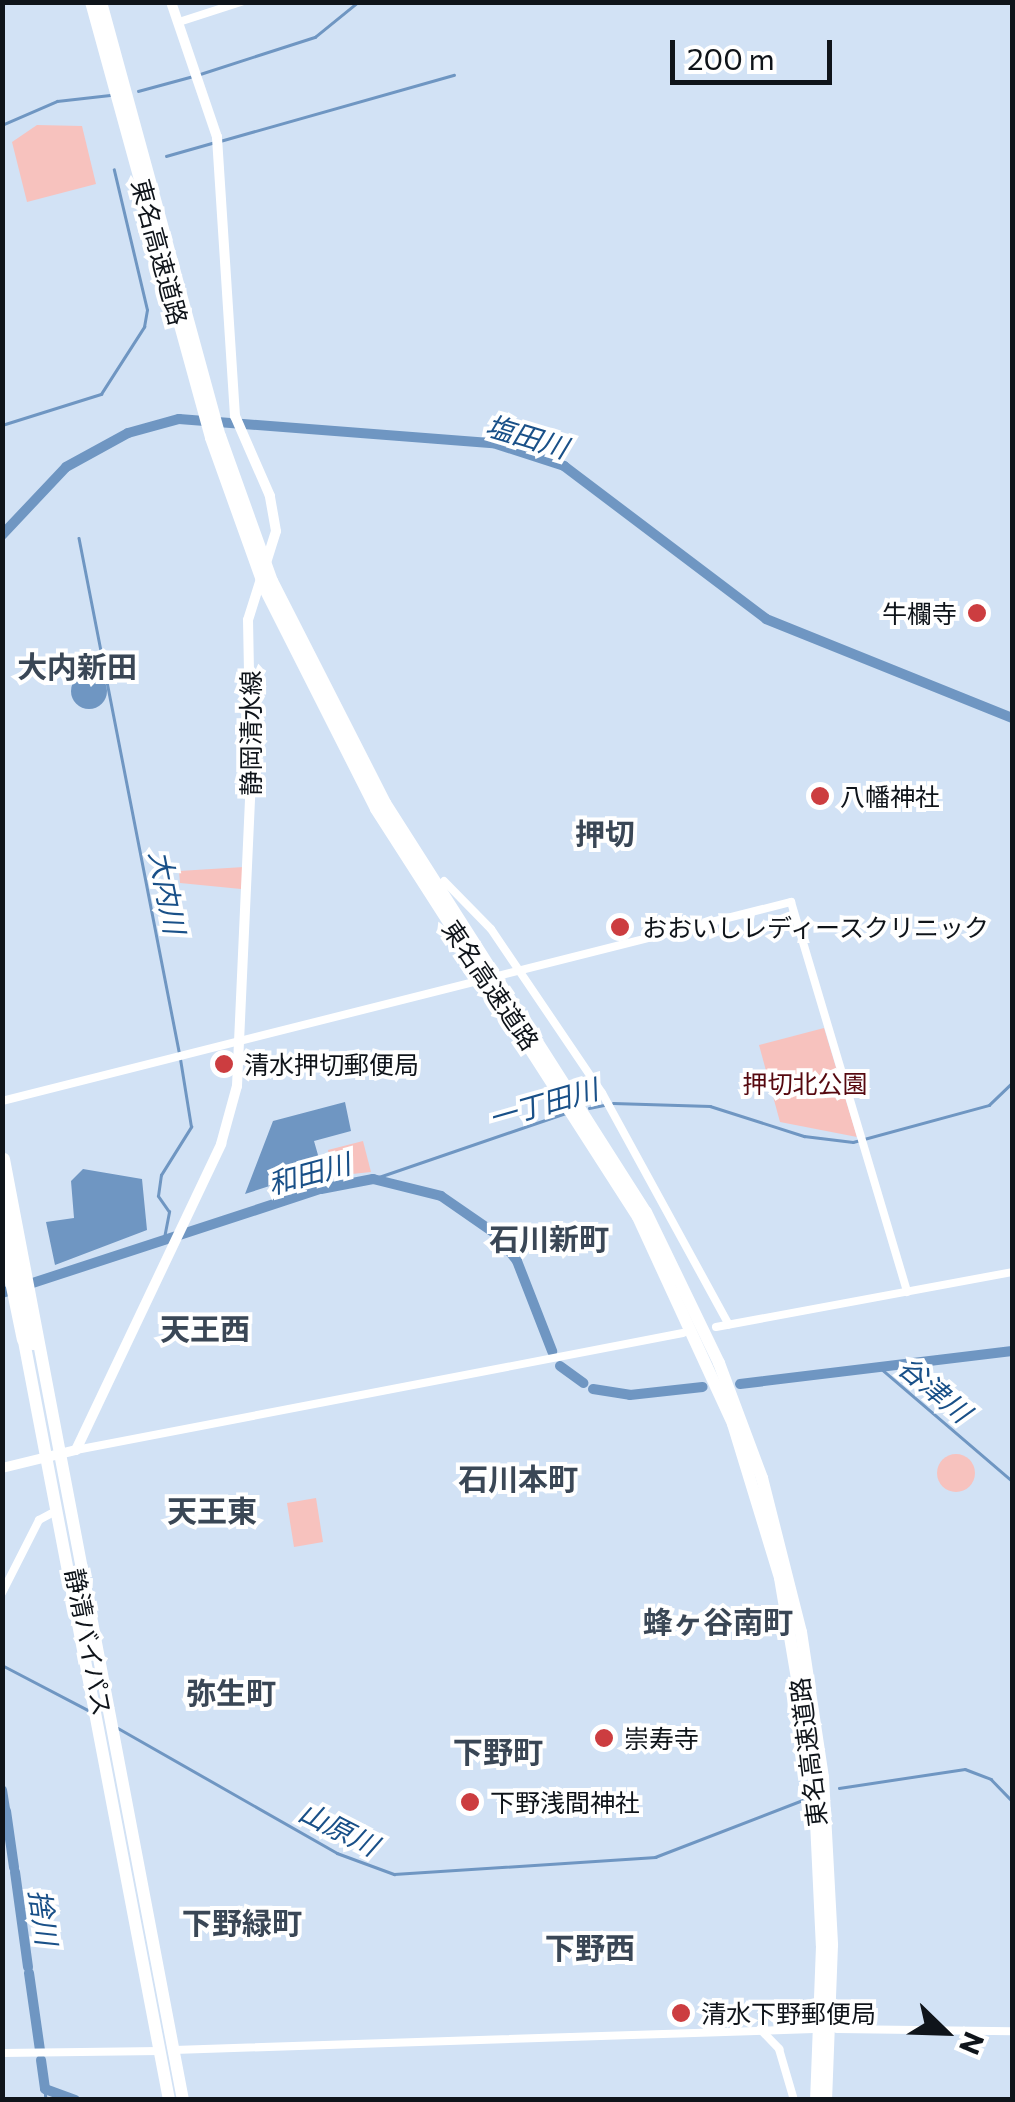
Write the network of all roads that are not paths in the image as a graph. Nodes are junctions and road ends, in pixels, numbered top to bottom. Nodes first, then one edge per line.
1 (90, 2) edge
2 (102, 2) edge
3 (171, 2) edge
4 (241, 2) edge
5 (179, 22) junction
6 (206, 403) junction
7 (444, 881) dead end
8 (520, 972) junction
9 (504, 996) junction
10 (240, 1042) junction
11 (2, 1102) edge
12 (3, 1156) edge
13 (2, 1184) edge
14 (2, 1226) edge
15 (2, 1238) edge
16 (2, 1264) edge
17 (1012, 1272) edge
18 (907, 1292) junction
19 (730, 1325) junction
20 (716, 1327) dead end
21 (683, 1333) dead end
22 (76, 1450) junction
23 (51, 1454) junction
24 (2, 1465) edge
25 (59, 1510) junction
26 (2, 1592) edge
27 (760, 2029) junction
28 (814, 2029) dead end
29 (837, 2030) dead end
30 (1012, 2032) edge
31 (173, 2050) junction
32 (155, 2052) junction
33 (2, 2053) edge
34 (173, 2100) edge
35 (794, 2100) edge
36 (816, 2100) edge
37 (826, 2100) edge

1 - 6 highway, 東名高速道路
2 - 6 highway, 東名高速道路
3 - 5 main road, 静岡清水線
4 - 5 street
5 - 10 main road, 静岡清水線
6 - 9 highway, 東名高速道路
7 - 8 street
8 - 10 street
8 - 18 street
8 - 19 street
9 - 36 highway, 東名高速道路
9 - 37 highway, 東名高速道路
10 - 11 street
10 - 22 main road, 静岡清水線
12 - 23 highway
12 - 25 highway
13 - 25 highway, 静清バイパス
14 - 25 highway, 静清バイパス
15 - 23 highway
16 - 25 highway
17 - 18 street
18 - 19 street
19 - 20 street
21 - 22 street
22 - 23 main road
23 - 24 main road
23 - 25 highway
23 - 31 highway
25 - 26 street
25 - 32 highway
25 - 34 highway, 静清バイパス
27 - 28 street
27 - 31 street
27 - 35 street
29 - 30 street
31 - 32 street
31 - 34 highway
32 - 33 street
32 - 34 highway

